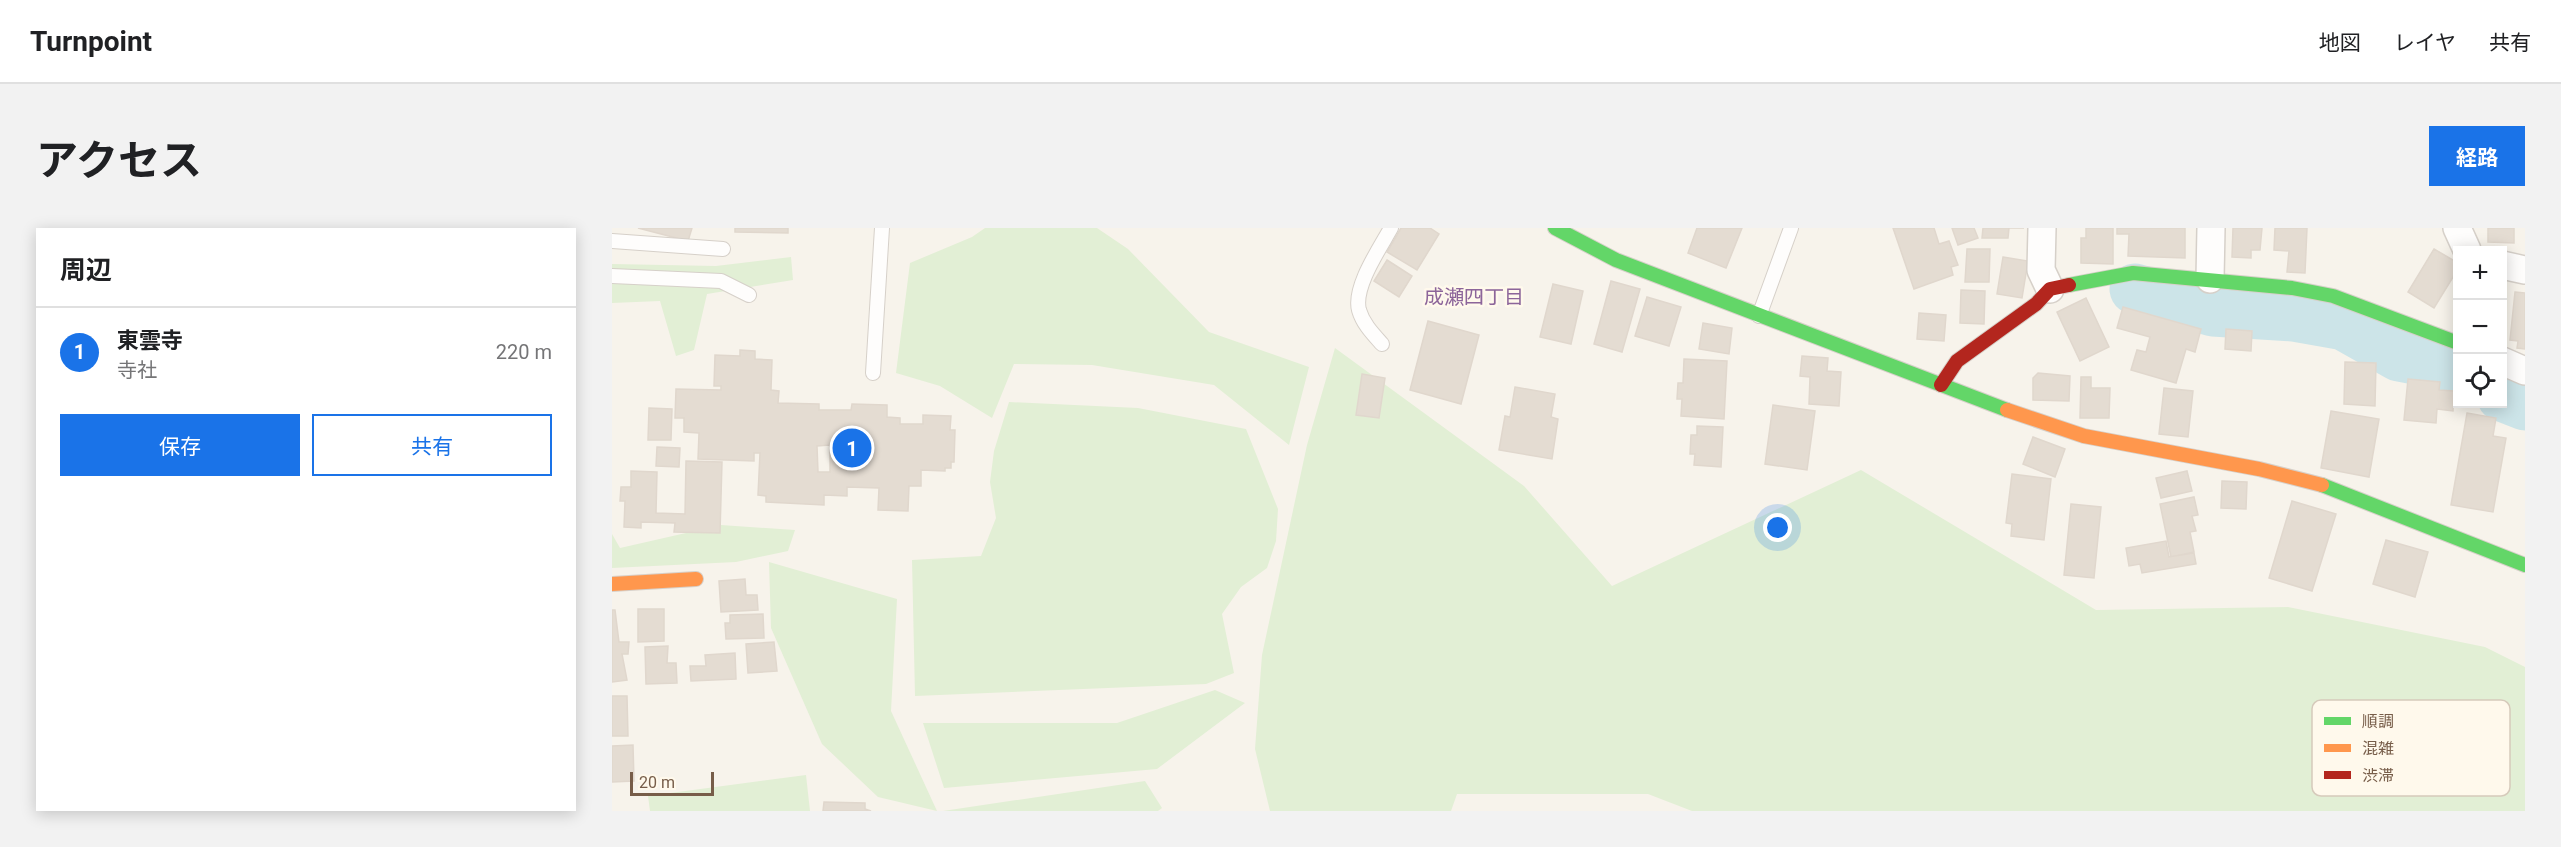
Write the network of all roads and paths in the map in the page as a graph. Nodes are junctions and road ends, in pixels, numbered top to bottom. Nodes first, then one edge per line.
1 (882, 228) edge
2 (1391, 228) edge
3 (1555, 228) edge
4 (1791, 228) edge
5 (2042, 228) edge
6 (2211, 228) edge
7 (2457, 228) edge
8 (612, 241) edge
9 (2465, 246) edge
10 (723, 249) dead end
11 (2507, 266) edge
12 (2525, 270) edge
13 (612, 276) edge
14 (2210, 279) junction
15 (2050, 289) junction
16 (749, 295) dead end
17 (1759, 316) junction
18 (2453, 341) edge
19 (1382, 344) dead end
20 (2507, 364) edge
21 (2525, 371) edge
22 (873, 374) dead end
23 (1941, 385) junction
24 (2525, 565) edge
25 (696, 579) dead end
26 (612, 584) edge

1 - 22 lane
2 - 19 lane
3 - 17 street
4 - 17 lane
5 - 15 street
6 - 14 street
7 - 9 street
8 - 10 lane
11 - 12 street
13 - 16 lane
14 - 15 street
14 - 18 street
15 - 23 street
17 - 23 street
20 - 21 street
23 - 24 street
25 - 26 street

